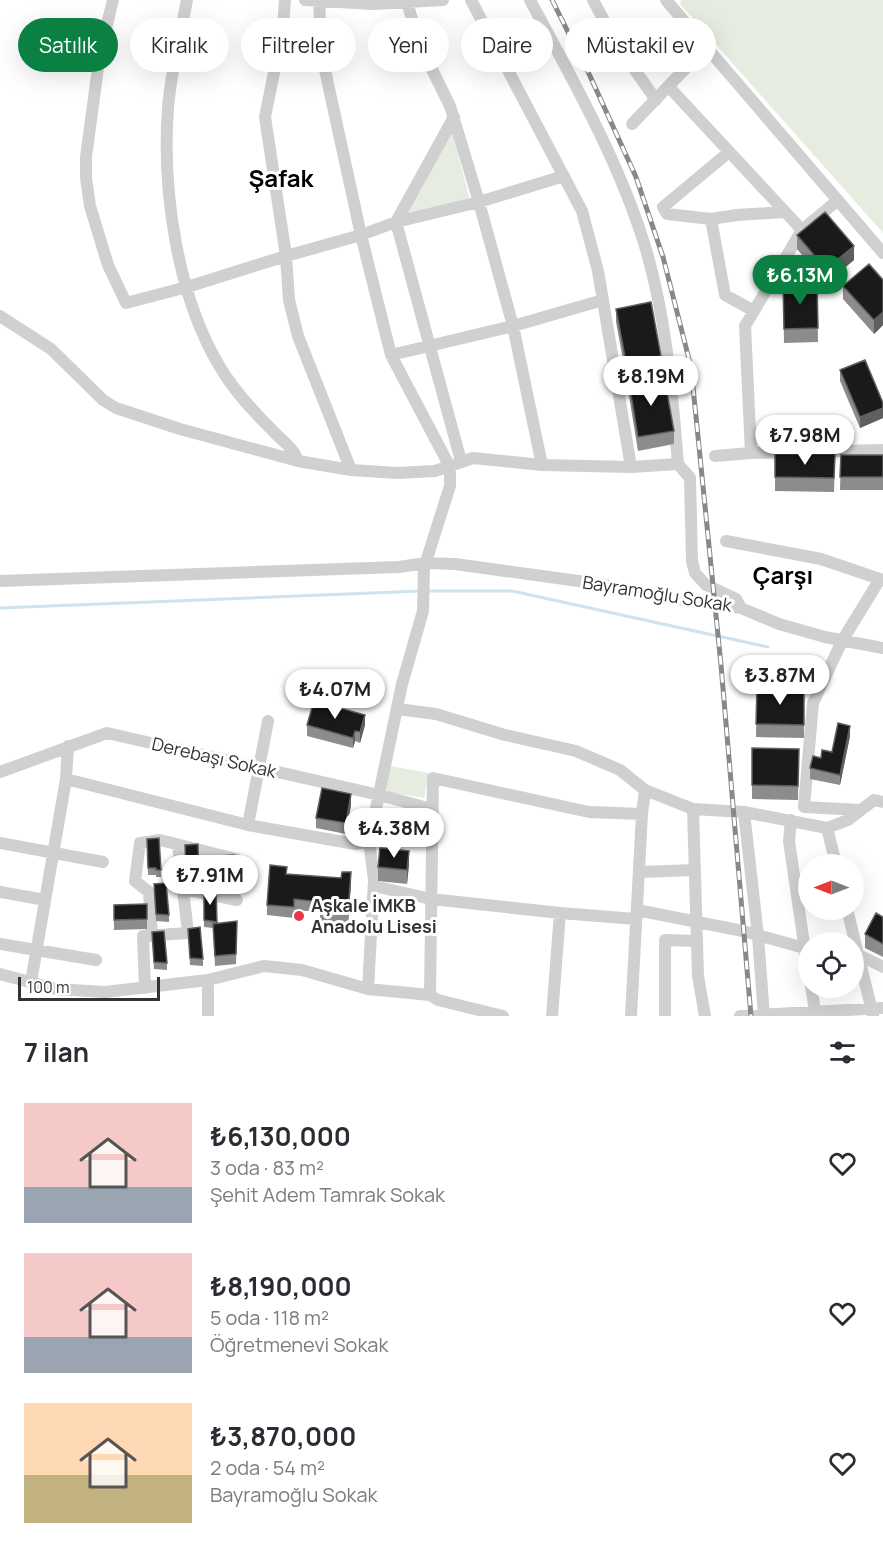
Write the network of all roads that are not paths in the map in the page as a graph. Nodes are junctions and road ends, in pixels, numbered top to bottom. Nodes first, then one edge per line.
1 (113, 0) edge
2 (187, 0) edge
3 (285, 0) edge
4 (305, 0) edge
5 (443, 0) edge
6 (465, 0) edge
7 (472, 0) edge
8 (530, 0) edge
9 (593, 0) edge
10 (666, 0) edge
11 (319, 1) edge
12 (338, 1) edge
13 (407, 2) junction
14 (681, 18) edge
15 (716, 59) edge
16 (683, 72) edge
17 (669, 87) junction
18 (656, 100) junction
19 (454, 117) junction
20 (632, 124) dead end
21 (729, 152) junction
22 (564, 176) junction
23 (838, 200) junction
24 (479, 202) junction
25 (785, 212) junction
26 (711, 219) junction
27 (396, 222) junction
28 (802, 230) junction
29 (361, 235) junction
30 (883, 253) edge
31 (286, 256) junction
32 (187, 287) junction
33 (603, 300) junction
34 (754, 311) junction
35 (0, 316) edge
36 (513, 326) junction
37 (430, 345) junction
38 (391, 355) junction
39 (883, 450) edge
40 (751, 453) junction
41 (715, 456) dead end
42 (298, 462) junction
43 (456, 464) junction
44 (678, 464) junction
45 (542, 465) junction
46 (631, 467) junction
47 (351, 470) junction
48 (726, 541) dead end
49 (425, 566) junction
50 (882, 579) edge
51 (0, 582) edge
52 (741, 608) junction
53 (842, 641) junction
54 (883, 648) edge
55 (397, 709) junction
56 (268, 721) dead end
57 (68, 746) junction
58 (258, 767) junction
59 (0, 772) edge
60 (66, 779) junction
61 (645, 790) junction
62 (379, 795) junction
63 (883, 802) edge
64 (693, 808) junction
65 (432, 809) junction
66 (861, 810) junction
67 (744, 812) junction
68 (642, 814) junction
69 (791, 820) junction
70 (248, 825) junction
71 (827, 828) junction
72 (369, 842) junction
73 (0, 843) edge
74 (178, 845) junction
75 (53, 854) junction
76 (834, 854) edge
77 (236, 859) edge
78 (103, 862) dead end
79 (695, 870) junction
80 (639, 872) junction
81 (374, 886) junction
82 (183, 889) junction
83 (0, 892) edge
84 (431, 899) junction
85 (45, 900) junction
86 (237, 900) dead end
87 (561, 913) junction
88 (636, 915) junction
89 (697, 921) junction
90 (804, 932) edge
91 (152, 936) junction
92 (758, 936) junction
93 (698, 941) junction
94 (0, 944) edge
95 (798, 947) edge
96 (36, 951) junction
97 (864, 957) edge
98 (96, 960) dead end
99 (883, 967) edge
100 (0, 974) edge
101 (864, 976) edge
102 (208, 980) junction
103 (31, 982) junction
104 (145, 988) junction
105 (368, 990) junction
106 (430, 995) junction
107 (813, 998) edge
108 (876, 1011) edge
109 (815, 1013) edge
110 (764, 1015) edge
111 (208, 1016) edge
112 (503, 1016) edge
113 (552, 1016) edge
114 (631, 1016) edge
115 (665, 1016) edge
116 (705, 1016) edge
117 (740, 1016) edge

1 - 32 street
2 - 32 street
3 - 31 street
4 - 11 street
5 - 13 street
6 - 7 street
7 - 22 street
8 - 44 street
9 - 18 street
10 - 14 street
11 - 12 street
11 - 29 street
12 - 13 street
13 - 19 street
15 - 23 street
16 - 17 street
17 - 18 street
17 - 21 street
18 - 20 street
19 - 24 street
19 - 27 street
21 - 25 street
21 - 26 street
22 - 24 street
22 - 33 street
23 - 28 street
23 - 30 street
24 - 27 street
24 - 36 street
25 - 26 street
25 - 28 street
26 - 34 street
27 - 29 street
27 - 37 street
28 - 34 street
29 - 31 street
29 - 38 street
31 - 32 street
31 - 47 street
32 - 42 street
33 - 36 street
33 - 46 street
34 - 40 street
35 - 42 street
36 - 37 street
36 - 45 street
37 - 38 street
37 - 43 street
38 - 43 street
39 - 40 street
40 - 41 street
42 - 47 street
43 - 45 street
43 - 47 street
43 - 49 street
44 - 46 street
44 - 52 street
45 - 46 street
48 - 50 street
49 - 51 street, Bayramoğlu Sokak
49 - 52 street, Bayramoğlu Sokak
49 - 55 street
50 - 53 street
52 - 53 street, Bayramoğlu Sokak
53 - 54 street, Bayramoğlu Sokak
53 - 66 street
55 - 61 street
55 - 62 street
56 - 58 street
57 - 58 street, Derebaşı Sokak
57 - 59 street, Derebaşı Sokak
57 - 60 street
58 - 62 street, Derebaşı Sokak
58 - 70 street
60 - 70 street
60 - 75 street
61 - 64 street
61 - 68 street
62 - 65 street, Derebaşı Sokak
62 - 72 street
63 - 66 street
64 - 67 street
64 - 79 street
65 - 68 street
65 - 84 street
66 - 71 street
67 - 69 street
67 - 92 street
68 - 80 street
69 - 71 street
69 - 90 street
70 - 72 street
71 - 76 street
72 - 81 street
73 - 75 street
74 - 77 street
74 - 82 street
74 - 91 street
75 - 78 street
75 - 85 street
79 - 80 street
79 - 89 street
80 - 88 street
81 - 84 street
81 - 105 street
82 - 86 street
82 - 91 street
83 - 85 street
84 - 87 street
84 - 106 street
85 - 96 street
87 - 88 street
87 - 113 street
88 - 89 street
88 - 114 street
89 - 92 street
89 - 93 street
91 - 104 street
92 - 95 street
92 - 110 street
93 - 115 street
93 - 116 street
94 - 96 street
96 - 98 street
96 - 103 street
97 - 99 street
100 - 103 street
101 - 108 street
102 - 104 street
102 - 105 street
102 - 111 street
103 - 104 street
105 - 106 street
106 - 112 street
107 - 109 street
108 - 109 street
109 - 110 street
110 - 117 street

